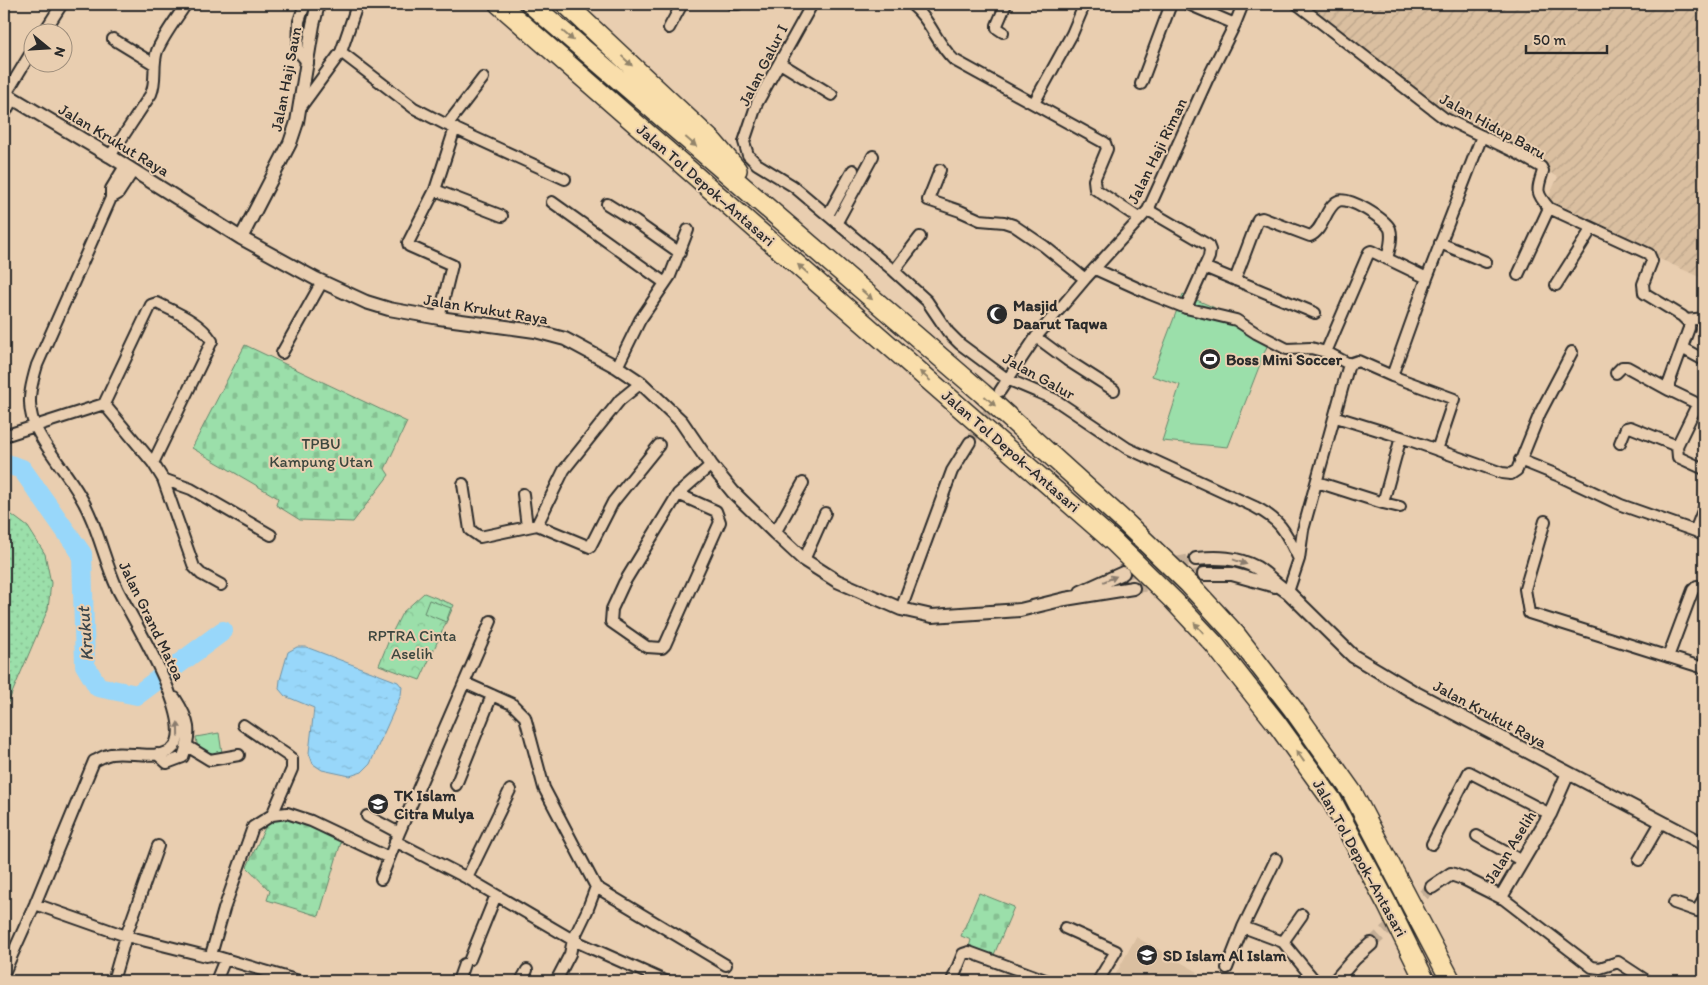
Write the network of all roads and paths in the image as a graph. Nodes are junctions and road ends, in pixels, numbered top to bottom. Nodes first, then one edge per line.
1 (62, 4) edge
2 (186, 4) edge
3 (305, 4) edge
4 (318, 4) edge
5 (353, 4) edge
6 (498, 4) edge
7 (532, 4) edge
8 (566, 4) edge
9 (682, 4) edge
10 (732, 4) edge
11 (738, 4) edge
12 (812, 4) edge
13 (911, 4) edge
14 (1006, 4) edge
15 (1082, 4) edge
16 (1171, 4) edge
17 (1188, 4) edge
18 (1243, 4) edge
19 (1297, 4) edge
20 (50, 22) edge
21 (1235, 24) junction
22 (669, 28) dead end
23 (1003, 32) dead end
24 (113, 39) dead end
25 (341, 52) junction
26 (308, 63) junction
27 (780, 63) junction
28 (154, 64) junction
29 (22, 69) edge
30 (483, 78) dead end
31 (1141, 84) dead end
32 (8, 95) edge
33 (832, 95) dead end
34 (1034, 103) junction
35 (300, 108) junction
36 (4, 115) edge
37 (451, 126) junction
38 (1482, 136) junction
39 (744, 142) joint
40 (110, 156) junction
41 (873, 156) dead end
42 (129, 168) junction
43 (853, 170) dead end
44 (940, 170) dead end
45 (565, 179) dead end
46 (435, 190) junction
47 (552, 202) dead end
48 (607, 204) dead end
49 (1549, 208) junction
50 (1148, 210) junction
51 (828, 215) junction
52 (502, 216) dead end
53 (1140, 219) junction
54 (837, 222) junction
55 (783, 223) junction
56 (1592, 228) junction
57 (688, 230) dead end
58 (920, 237) dead end
59 (241, 238) junction
60 (1440, 243) junction
61 (680, 253) junction
62 (1387, 259) junction
63 (1486, 262) dead end
64 (1204, 268) junction
65 (1095, 269) junction
66 (894, 271) junction
67 (1518, 275) dead end
68 (1427, 278) junction
69 (1085, 279) junction
70 (1235, 280) junction
71 (322, 282) junction
72 (665, 283) junction
73 (1556, 285) dead end
74 (1186, 308) junction
75 (1315, 313) dead end
76 (439, 318) junction
77 (1704, 318) edge
78 (1687, 320) junction
79 (1036, 337) junction
80 (1682, 348) junction
81 (1326, 352) junction
82 (1572, 352) dead end
83 (282, 353) dead end
84 (1704, 360) edge
85 (1349, 364) junction
86 (617, 367) junction
87 (1616, 373) dead end
88 (1392, 376) junction
89 (1008, 379) junction
90 (641, 383) junction
91 (1114, 390) dead end
92 (1669, 390) junction
93 (1000, 391) tunnel mouth
94 (104, 404) junction
95 (1701, 406) edge
96 (1336, 417) junction
97 (35, 427) junction
98 (4, 436) edge
99 (1402, 437) junction
100 (970, 442) tunnel mouth
101 (1620, 443) dead end
102 (659, 445) dead end
103 (1677, 446) junction
104 (1436, 450) junction
105 (1520, 460) junction
106 (153, 463) junction
107 (711, 465) junction
108 (1704, 469) edge
109 (162, 479) junction
110 (1318, 482) junction
111 (803, 483) dead end
112 (463, 484) dead end
113 (523, 494) dead end
114 (678, 494) junction
115 (1383, 503) junction
116 (1400, 507) dead end
117 (1704, 508) edge
118 (825, 513) dead end
119 (1544, 521) dead end
120 (532, 526) junction
121 (776, 533) junction
122 (1700, 534) edge
123 (271, 535) dead end
124 (1196, 559) tunnel mouth
125 (1299, 559) junction
126 (804, 560) junction
127 (1123, 574) tunnel mouth
128 (1204, 574) tunnel mouth
129 (221, 585) dead end
130 (1133, 588) tunnel mouth
131 (1704, 588) edge
132 (1283, 589) junction
133 (1065, 599) junction
134 (902, 609) junction
135 (491, 622) dead end
136 (1668, 657) junction
137 (1704, 668) edge
138 (466, 683) junction
139 (171, 692) junction
140 (492, 695) junction
141 (242, 725) dead end
142 (187, 746) junction
143 (157, 754) junction
144 (239, 756) dead end
145 (1568, 773) junction
146 (456, 785) dead end
147 (510, 790) dead end
148 (1550, 814) junction
149 (272, 815) junction
150 (367, 816) dead end
151 (1661, 822) junction
152 (1477, 836) dead end
153 (397, 837) junction
154 (1432, 844) dead end
155 (1704, 844) edge
156 (158, 846) dead end
157 (389, 858) junction
158 (1276, 859) dead end
159 (1639, 860) dead end
160 (1522, 861) junction
161 (467, 878) junction
162 (381, 879) dead end
163 (596, 887) junction
164 (1432, 887) tunnel mouth
165 (496, 895) junction
166 (1501, 897) junction
167 (1704, 899) edge
168 (1674, 903) dead end
169 (35, 904) junction
170 (1302, 915) dead end
171 (1242, 926) junction
172 (1065, 928) dead end
173 (126, 936) junction
174 (573, 940) junction
175 (1283, 942) junction
176 (1371, 944) tunnel mouth
177 (210, 955) junction
178 (225, 959) junction
179 (726, 965) dead end
180 (1227, 968) dead end
181 (527, 970) dead end
182 (4, 973) edge
183 (1424, 980) edge
184 (113, 981) edge
185 (216, 981) edge
186 (299, 981) edge
187 (458, 981) edge
188 (521, 981) edge
189 (556, 981) edge
190 (665, 981) edge
191 (952, 981) edge
192 (1048, 981) edge
193 (1098, 981) edge
194 (1315, 981) edge
195 (1335, 981) edge
196 (1451, 981) edge
197 (1647, 981) edge

1 - 20 street
2 - 28 street
3 - 26 street
4 - 26 street, Jalan Haji Saun
5 - 25 street
183 -> 6 highway, Jalan Tol Depok–Antasari
7 -> 55 highway, Jalan Tol Depok–Antasari
8 -> 55 highway
9 - 22 street
10 - 11 street
12 - 27 street, Jalan Galur I
13 - 34 street
14 - 23 street
15 - 34 street
16 - 31 street
17 - 21 street
18 - 21 street, Jalan Haji Riman
19 - 38 street, Jalan Hidup Baru
21 - 50 street, Jalan Haji Riman
24 - 28 street
25 - 35 street
25 - 37 street
26 - 35 street, Jalan Haji Saun
27 - 33 street
27 - 39 street, Jalan Galur I
28 - 40 street
29 - 32 street
30 - 37 street
32 - 36 street
32 - 40 street, Jalan Krukut Raya
34 - 53 street
35 - 59 street, Jalan Haji Saun
37 - 45 street
37 - 46 street
38 - 49 street, Jalan Hidup Baru
38 - 60 street
39 - 51 street, Jalan Galur
40 - 42 street, Jalan Krukut Raya
41 - 54 street
42 - 59 street, Jalan Krukut Raya
42 - 97 street, Jalan Grand Matoa
43 - 51 street
44 - 69 street
46 - 52 street
46 - 76 street
47 - 72 street
48 - 61 street
49 - 56 street
49 - 67 street
50 - 53 street, Jalan Haji Riman
50 - 64 street
51 - 54 street, Jalan Galur
53 - 65 street, Jalan Haji Riman
54 - 66 street, Jalan Galur
55 -> 196 highway, Jalan Tol Depok–Antasari
56 - 73 street
56 - 78 street
57 - 61 street
58 - 66 street
59 - 71 street, Jalan Krukut Raya
60 - 63 street
60 - 68 street
61 - 72 street
62 - 68 street
62 - 70 street
62 - 81 street
64 - 70 street
64 - 74 street
65 - 69 street, Jalan Haji Riman
65 - 74 street
66 - 89 street, Jalan Galur
68 - 88 street
69 - 79 street, Jalan Haji Riman
70 - 75 street
71 - 76 street, Jalan Krukut Raya
71 - 83 street
72 - 86 street
74 - 81 street
76 - 86 street, Jalan Krukut Raya
77 - 78 street
78 - 80 street
79 - 89 street, Jalan Haji Riman
79 - 91 street
80 - 84 street
80 - 92 street
81 - 85 street
82 - 105 street
85 - 88 street
85 - 96 street
86 - 90 street, Jalan Krukut Raya
87 - 92 street
88 - 104 street
89 - 93 street, Jalan Haji Riman
89 - 125 street, Jalan Galur
90 - 107 street, Jalan Krukut Raya
90 - 120 street
92 - 95 street
94 - 97 street
94 - 106 street
94 - 106 street
95 - 103 street
96 - 99 street
96 - 110 street
97 - 98 street
97 - 139 street, Jalan Grand Matoa
99 - 104 street
99 - 115 street
100 - 134 street
101 - 103 street
102 - 120 street
103 - 108 street
104 - 105 street
105 - 122 street
106 - 109 street
107 - 114 street
107 - 121 street, Jalan Krukut Raya
109 - 123 street
109 - 129 street
110 - 115 street
110 - 125 street
111 - 121 street
112 - 120 street
113 - 120 street
114 - 114 street
115 - 116 street
117 - 122 street
118 - 126 street
119 - 136 street
121 - 126 street, Jalan Krukut Raya
124 -> 132 street, Jalan Krukut Raya
125 - 132 street
126 - 134 street, Jalan Krukut Raya
133 -> 127 street, Jalan Krukut Raya
128 - 132 street, Jalan Krukut Raya
130 - 133 street, Jalan Krukut Raya
131 - 136 street
132 - 145 street, Jalan Krukut Raya
133 - 134 street, Jalan Krukut Raya
135 - 138 street
136 - 137 street
138 - 140 street
138 - 153 street
139 - 142 street
143 -> 139 street, Jalan Grand Matoa
140 - 146 street
140 - 163 street
141 - 149 street
142 - 143 street
142 - 144 street
143 - 169 street
145 - 148 street, Jalan Aselih
145 - 151 street, Jalan Krukut Raya
147 - 161 street
148 - 154 street
148 - 160 street, Jalan Aselih
149 - 157 street
149 - 177 street
150 - 153 street
151 - 155 street, Jalan Krukut Raya
151 - 159 street
152 - 160 street
153 - 157 street
153 - 161 street
156 - 173 street
157 - 162 street
158 - 171 street
160 - 166 street, Jalan Aselih
161 - 165 street
163 - 174 street
163 - 179 street
164 - 166 street, Jalan Aselih
165 - 174 street
165 - 187 street
166 - 197 street
167 - 168 street
169 - 173 street
169 - 182 street
170 - 175 street
171 - 175 street
171 - 180 street
172 - 193 street
173 - 177 street
173 - 184 street
174 - 189 street
174 - 190 street
175 - 194 street
176 - 195 street
177 - 178 street
178 - 185 street
178 - 186 street
181 - 188 street
191 - 192 street

